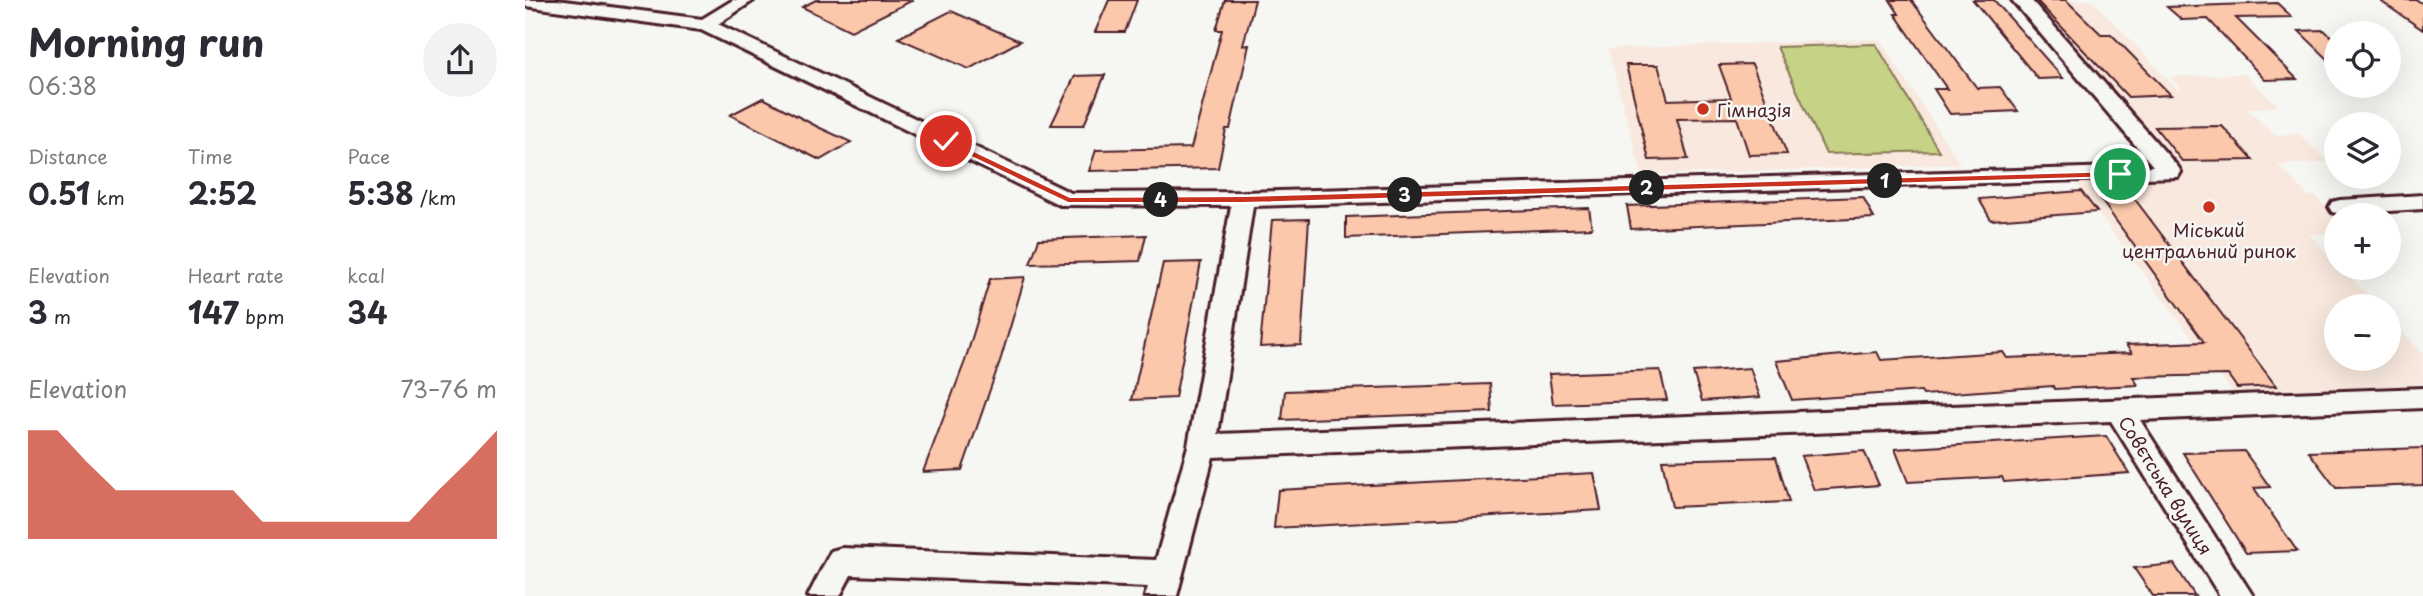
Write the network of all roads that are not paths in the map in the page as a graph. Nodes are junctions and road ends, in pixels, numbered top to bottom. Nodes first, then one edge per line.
1 (745, 0) edge
2 (2021, 0) edge
3 (527, 1) edge
4 (705, 25) junction
5 (1243, 199) junction
6 (2423, 202) edge
7 (2401, 203) edge
8 (2423, 397) edge
9 (2119, 410) junction
10 (1202, 446) junction
11 (1163, 585) edge
12 (824, 596) edge
13 (2237, 596) edge

1 - 4 street
2 - 5 street
3 - 4 street
4 - 5 street
5 - 10 street
6 - 7 street
8 - 9 street
9 - 10 street
9 - 13 street, Совєтська вулиця
10 - 11 street
11 - 12 street

